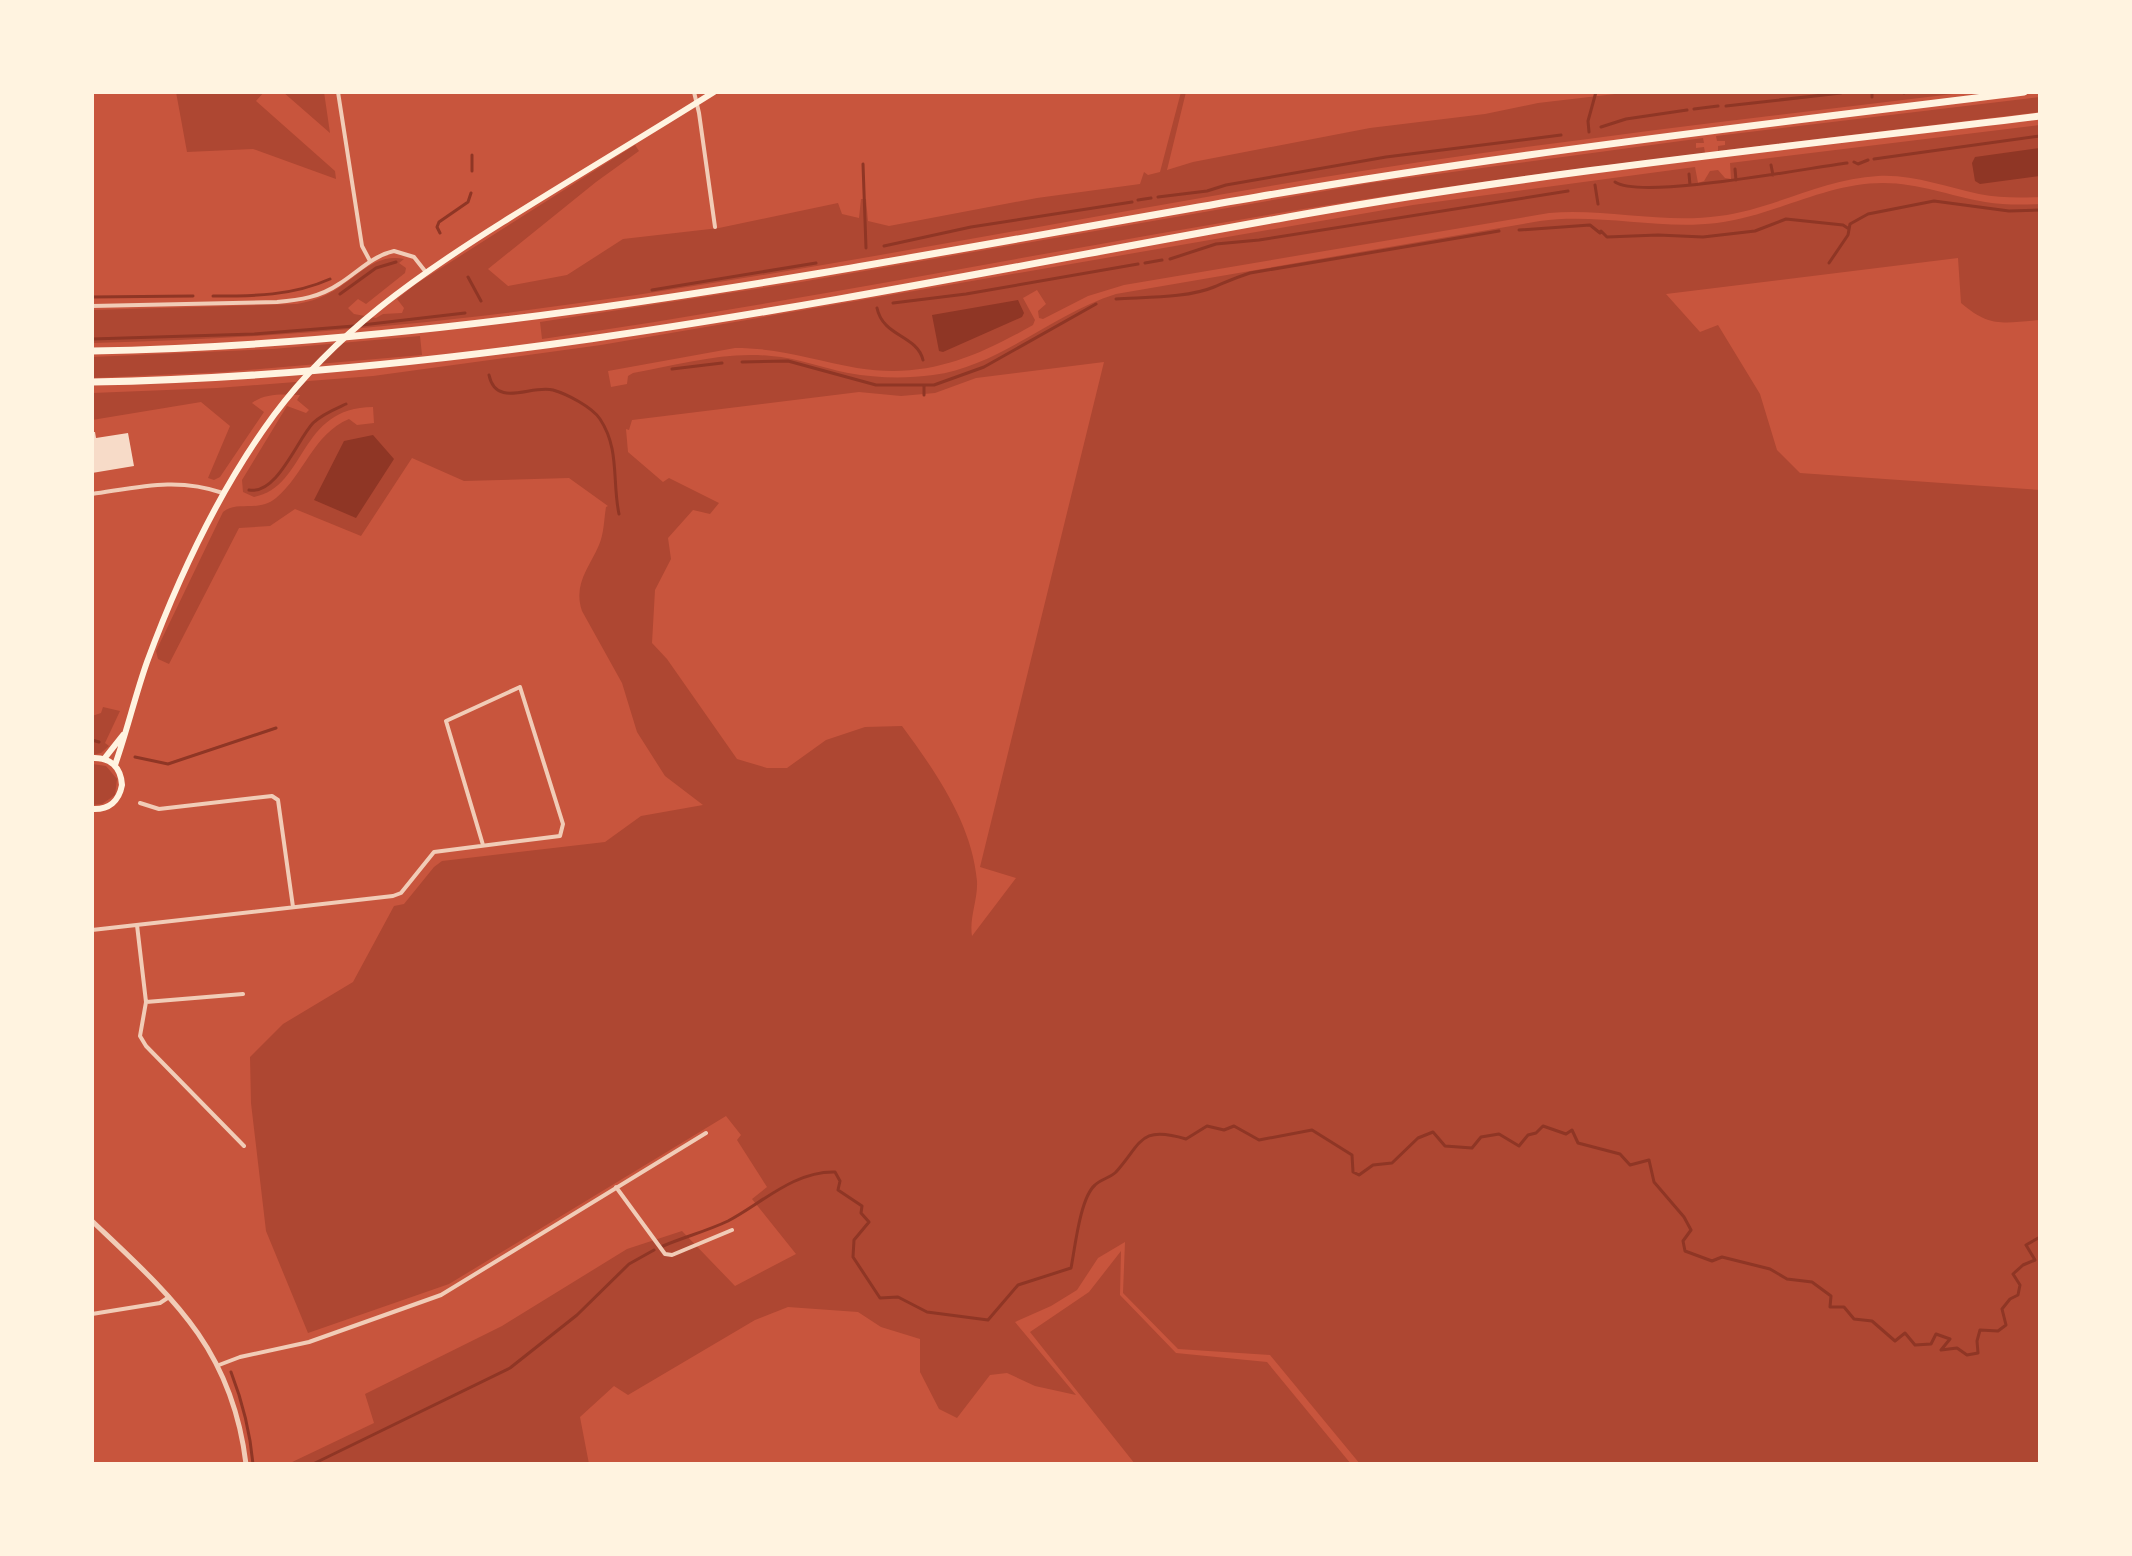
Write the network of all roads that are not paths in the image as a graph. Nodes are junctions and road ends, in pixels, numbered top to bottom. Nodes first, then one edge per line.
1 (338, 92) edge
2 (694, 92) edge
3 (714, 92) edge
4 (2024, 92) edge
5 (697, 103) junction
6 (2040, 116) edge
7 (715, 227) dead end
8 (370, 261) junction
9 (425, 271) junction
10 (92, 306) edge
11 (92, 351) edge
12 (92, 382) edge
13 (92, 494) edge
14 (224, 494) junction
15 (123, 735) junction
16 (92, 758) edge
17 (104, 759) junction
18 (115, 765) junction
19 (140, 803) dead end
20 (92, 810) edge
21 (483, 845) junction
22 (293, 907) junction
23 (137, 925) junction
24 (92, 930) edge
25 (243, 994) dead end
26 (146, 1002) junction
27 (706, 1133) dead end
28 (244, 1146) dead end
29 (616, 1187) junction
30 (92, 1221) edge
31 (732, 1230) dead end
32 (169, 1297) junction
33 (92, 1314) edge
34 (219, 1365) junction
35 (246, 1464) edge

1 - 8 street
2 - 5 street
3 - 5 main road
4 - 11 highway
5 - 7 street
5 - 9 main road
6 - 12 highway
8 - 9 street
8 - 10 street
9 - 14 main road
13 - 14 street
14 - 15 main road
15 - 17 main road
15 - 18 main road
16 - 17 main road
17 - 18 main road
18 - 20 main road
19 - 22 street
21 - 21 street
21 - 22 street
22 - 23 street
23 - 24 street
23 - 26 street
25 - 26 street
26 - 28 street
27 - 29 street
29 - 31 street
29 - 34 street
30 - 32 street
32 - 33 street
32 - 34 street
34 - 35 street

